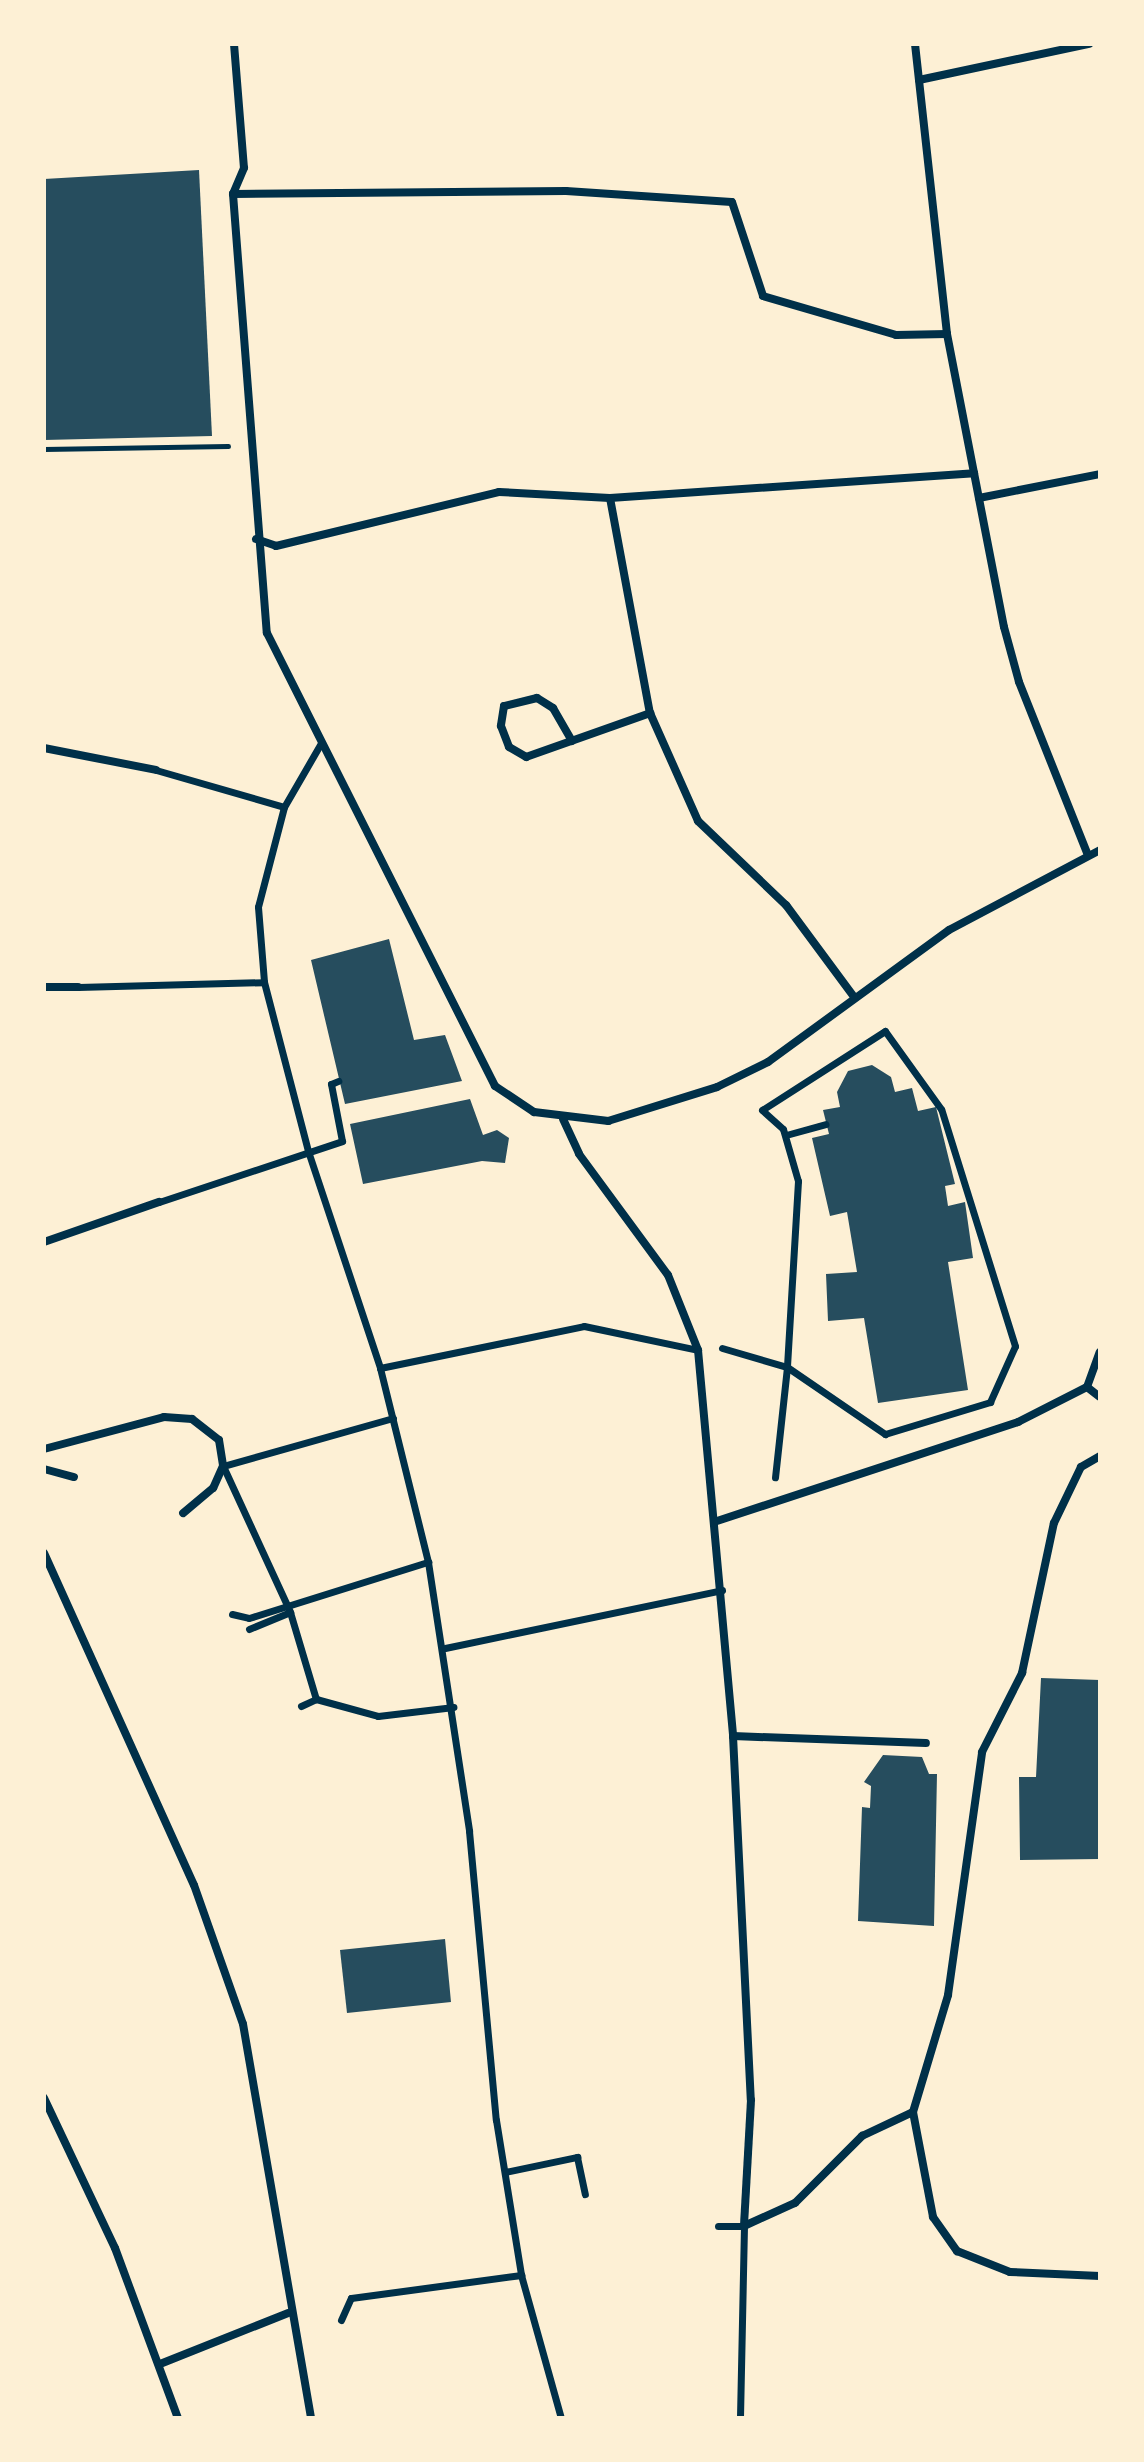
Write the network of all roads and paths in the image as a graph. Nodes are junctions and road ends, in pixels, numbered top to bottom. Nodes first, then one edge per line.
1 (234, 44) edge
2 (915, 44) edge
3 (1089, 44) edge
4 (919, 80) junction
5 (233, 194) junction
6 (947, 334) junction
7 (253, 445) junction
8 (44, 449) edge
9 (974, 473) junction
10 (1100, 474) edge
11 (610, 498) junction
12 (979, 498) junction
13 (256, 539) junction
14 (650, 713) junction
15 (572, 741) junction
16 (321, 743) junction
17 (44, 748) edge
18 (156, 770) joint
19 (284, 807) junction
20 (1100, 850) edge
21 (1088, 855) junction
22 (264, 982) junction
23 (44, 987) edge
24 (78, 987) joint
25 (854, 997) junction
26 (338, 1081) dead end
27 (563, 1119) junction
28 (826, 1124) dead end
29 (786, 1135) junction
30 (308, 1151) junction
31 (159, 1202) joint
32 (44, 1242) edge
33 (722, 1348) dead end
34 (698, 1350) junction
35 (1100, 1352) edge
36 (787, 1367) junction
37 (380, 1368) junction
38 (1087, 1387) junction
39 (1100, 1397) edge
40 (393, 1418) junction
41 (44, 1449) edge
42 (1100, 1456) edge
43 (223, 1466) junction
44 (44, 1469) edge
45 (74, 1477) dead end
46 (775, 1477) dead end
47 (183, 1513) dead end
48 (717, 1521) junction
49 (44, 1553) edge
50 (428, 1562) junction
51 (722, 1590) junction
52 (286, 1603) junction
53 (290, 1612) junction
54 (232, 1614) dead end
55 (249, 1629) dead end
56 (445, 1648) junction
57 (316, 1699) junction
58 (301, 1706) dead end
59 (453, 1707) junction
60 (733, 1736) junction
61 (926, 1743) dead end
62 (44, 2098) edge
63 (913, 2112) junction
64 (505, 2172) junction
65 (585, 2194) dead end
66 (718, 2226) dead end
67 (744, 2226) junction
68 (521, 2275) junction
69 (1100, 2276) edge
70 (288, 2313) junction
71 (341, 2320) dead end
72 (160, 2364) junction
73 (178, 2418) edge
74 (311, 2418) edge
75 (561, 2418) edge
76 (740, 2418) edge

1 - 5 street
2 - 4 street
3 - 4 street
4 - 6 street
5 - 6 street
5 - 7 street
6 - 9 street
7 - 8 path
7 - 13 street
9 - 11 street
9 - 12 street
10 - 12 street
11 - 13 street
11 - 14 street
12 - 21 street
13 - 16 street
14 - 15 street
14 - 25 street
15 - 15 street
16 - 19 street
16 - 27 street
17 - 18 street
18 - 19 street
19 - 22 street
20 - 21 street
21 - 25 street
22 - 24 street
22 - 30 street
23 - 24 street
25 - 27 street
26 - 30 street
27 - 34 street
28 - 29 street
29 - 36 street
29 - 36 street
30 - 31 street
30 - 37 street
31 - 32 street
33 - 36 street
34 - 37 street
34 - 48 street
35 - 38 street
36 - 46 street
37 - 40 street
38 - 39 street
38 - 48 street
40 - 43 street
40 - 50 street
41 - 43 street
42 - 63 street
43 - 47 street
43 - 52 street
44 - 45 street
48 - 51 street
49 - 70 street
50 - 52 street
50 - 56 street
51 - 56 street
51 - 60 street
52 - 53 street
52 - 54 street
53 - 55 street
53 - 57 street
56 - 59 street
57 - 58 street
57 - 59 street
59 - 64 street
60 - 61 street
60 - 67 street
62 - 72 street
63 - 67 street
63 - 69 street
64 - 65 street
64 - 68 street
66 - 67 street
67 - 76 street
68 - 71 street
68 - 75 street
70 - 72 street
70 - 74 street
72 - 73 street

